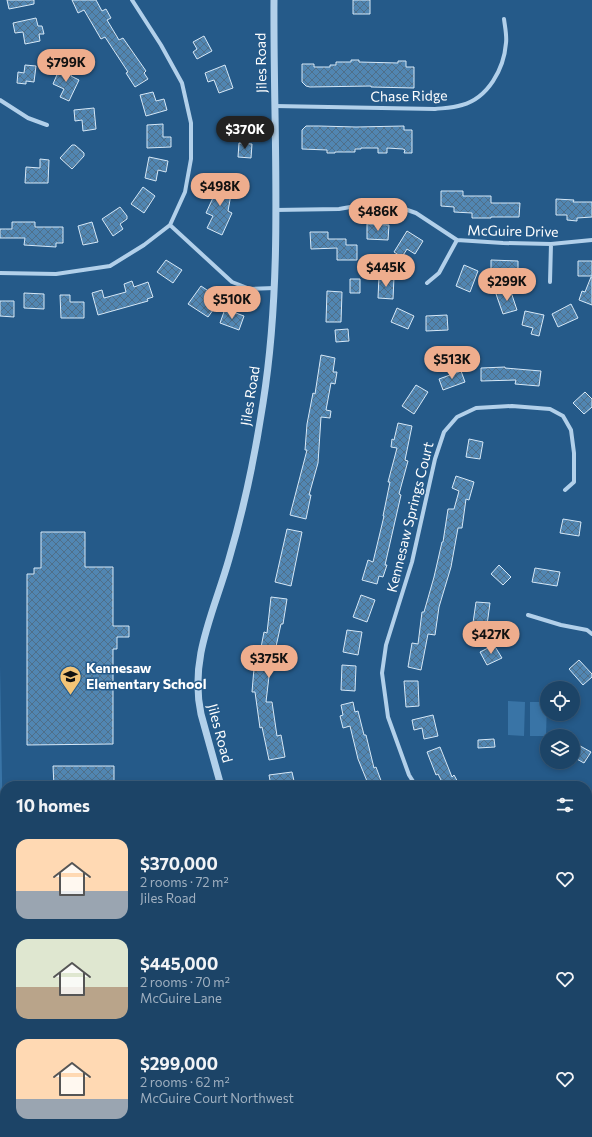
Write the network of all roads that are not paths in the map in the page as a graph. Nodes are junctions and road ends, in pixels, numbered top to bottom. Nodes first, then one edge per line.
1 (132, 0) edge
2 (274, 0) edge
3 (504, 19) dead end
4 (0, 100) edge
5 (275, 106) junction
6 (47, 125) dead end
7 (275, 210) junction
8 (170, 225) junction
9 (457, 240) junction
10 (592, 240) edge
11 (551, 244) junction
12 (0, 273) edge
13 (550, 282) dead end
14 (427, 283) dead end
15 (275, 288) junction
16 (565, 490) dead end
17 (528, 615) dead end
18 (592, 634) edge
19 (220, 781) edge
20 (413, 781) edge

1 - 8 street
2 - 5 street, Jiles Road
3 - 5 street, Chase Ridge
4 - 6 street
5 - 7 street, Jiles Road
7 - 9 street, McGuire Drive
7 - 15 street, Jiles Road
8 - 12 street
8 - 15 street
9 - 11 street, McGuire Drive
9 - 14 street
10 - 11 street, McGuire Drive
11 - 13 street
15 - 19 street, Jiles Road
16 - 20 street, Kennesaw Springs Court
17 - 18 street

